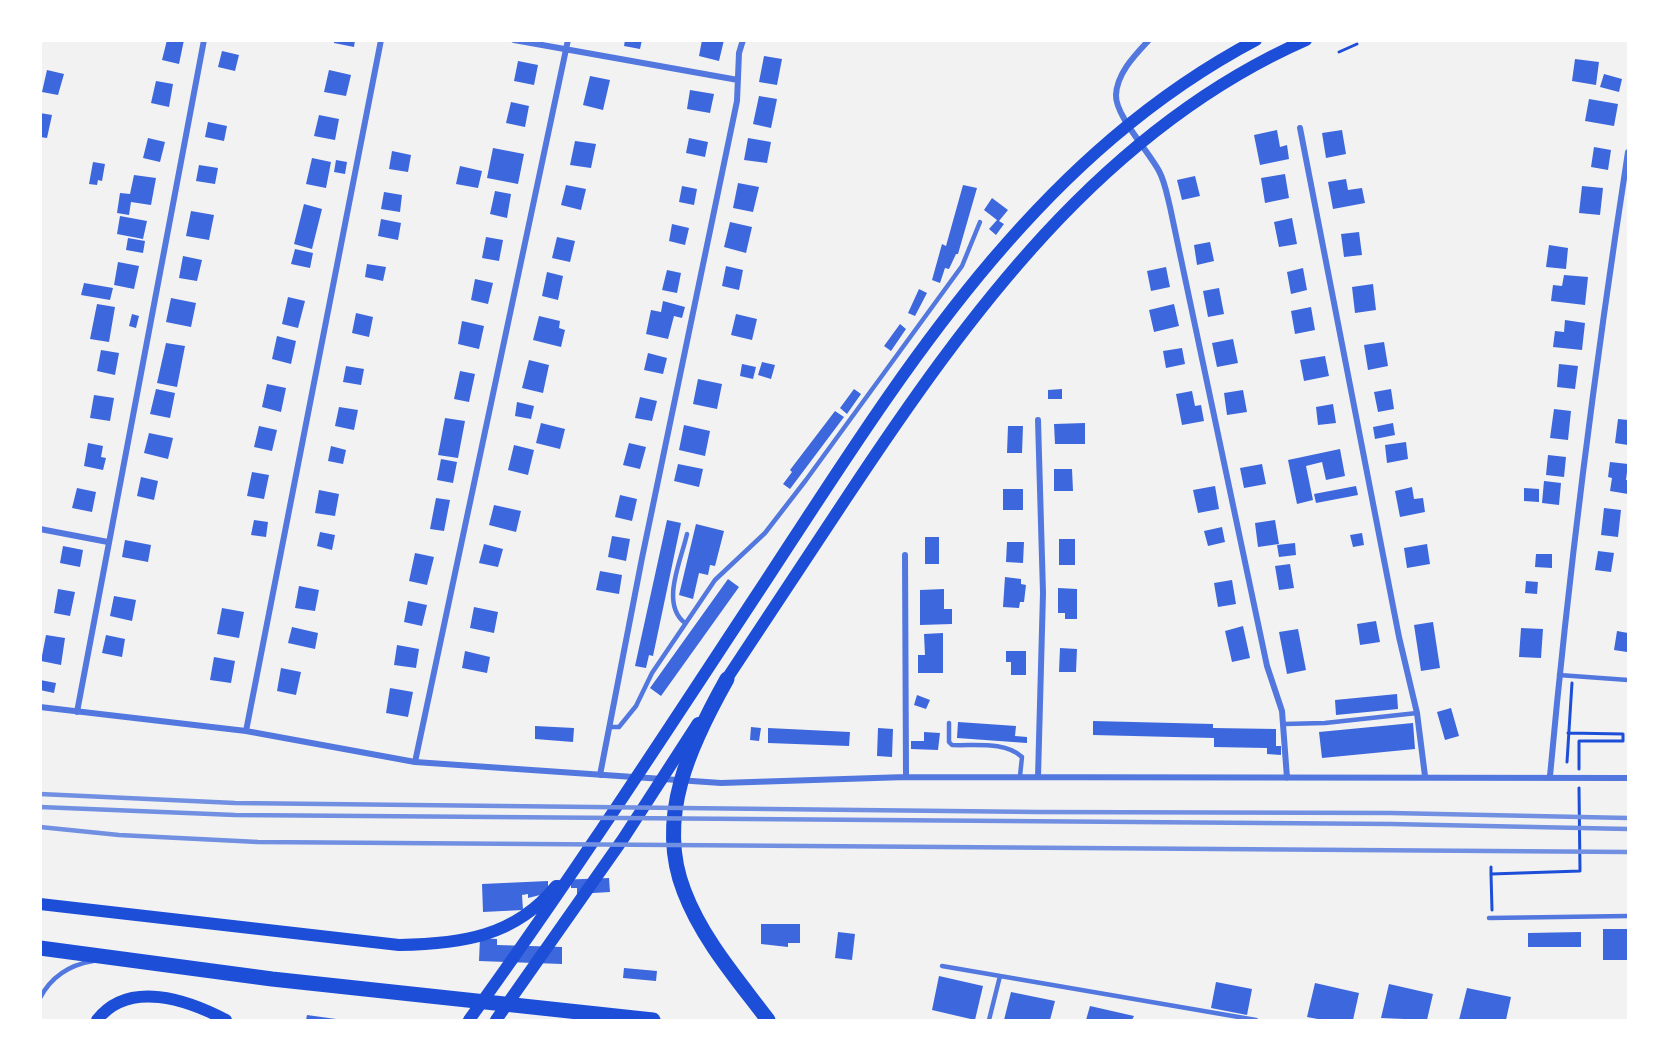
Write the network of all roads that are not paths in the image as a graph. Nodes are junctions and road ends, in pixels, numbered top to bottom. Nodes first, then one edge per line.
1 (204, 40) edge
2 (381, 40) edge
3 (514, 40) edge
4 (568, 40) edge
5 (743, 40) edge
6 (1149, 40) edge
7 (1256, 40) edge
8 (1306, 40) edge
9 (566, 50) junction
10 (738, 80) junction
11 (1300, 128) dead end
12 (1629, 152) edge
13 (980, 222) dead end
14 (1038, 420) dead end
15 (40, 529) edge
16 (687, 534) dead end
17 (108, 542) junction
18 (905, 555) dead end
19 (685, 623) junction
20 (1558, 675) junction
21 (727, 680) junction
22 (1629, 680) edge
23 (40, 707) edge
24 (77, 712) junction
25 (1417, 713) junction
26 (949, 723) dead end
27 (1284, 724) junction
28 (611, 727) junction
29 (246, 731) junction
30 (415, 762) junction
31 (600, 775) junction
32 (1020, 776) junction
33 (1425, 776) junction
34 (1550, 776) junction
35 (906, 777) junction
36 (1038, 777) junction
37 (1287, 778) junction
38 (1629, 778) edge
39 (604, 827) junction
40 (40, 904) edge
41 (1629, 916) edge
42 (1491, 918) road end
43 (40, 948) edge
44 (116, 959) junction
45 (942, 966) dead end
46 (1000, 976) junction
47 (40, 998) edge
48 (556, 1015) edge
49 (97, 1020) edge
50 (226, 1020) edge
51 (469, 1020) edge
52 (496, 1020) edge
53 (653, 1020) edge
54 (768, 1020) edge
55 (989, 1020) edge
56 (1256, 1020) edge

1 - 17 street
2 - 29 street
3 - 9 street
4 - 9 street
5 - 10 street
6 - 27 street
7 - 39 main road
8 - 21 main road
9 - 10 street
9 - 30 street
10 - 28 street
11 - 25 street
12 - 20 street
13 - 19 lane
14 - 36 street
15 - 17 street
16 - 19 lane
17 - 24 street
18 - 35 street
19 - 28 lane
20 - 22 lane
20 - 34 street
21 - 52 main road
21 - 54 highway
23 - 24 street
24 - 29 street
25 - 27 lane
25 - 33 street
26 - 32 lane
27 - 37 street
28 - 31 street
29 - 30 street
30 - 31 street
31 - 35 street
32 - 35 street
32 - 36 street
33 - 34 street
33 - 37 street
34 - 38 street
36 - 37 street
39 - 40 main road
39 - 51 main road
41 - 42 lane
43 - 44 highway
44 - 47 lane
44 - 48 highway
45 - 46 lane
46 - 55 lane
46 - 56 lane
48 - 53 highway
49 - 50 main road

